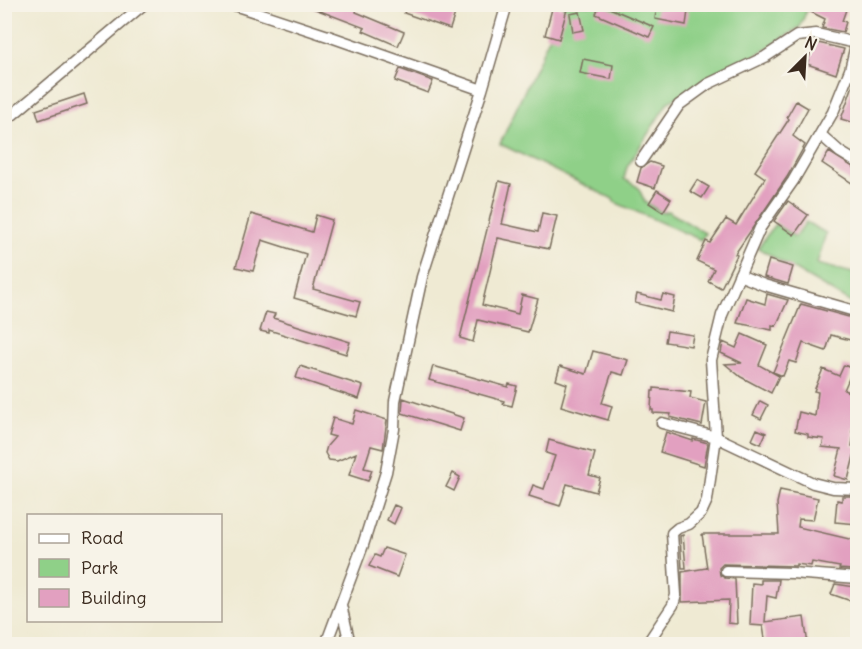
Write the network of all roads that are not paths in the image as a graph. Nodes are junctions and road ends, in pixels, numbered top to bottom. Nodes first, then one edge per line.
1 (144, 4) edge
2 (231, 4) edge
3 (507, 4) edge
4 (857, 40) edge
5 (482, 90) junction
6 (4, 122) edge
7 (821, 135) junction
8 (640, 161) dead end
9 (858, 163) edge
10 (739, 275) junction
11 (858, 312) edge
12 (662, 423) dead end
13 (716, 437) junction
14 (858, 489) edge
15 (726, 571) dead end
16 (858, 578) edge
17 (341, 605) junction
18 (326, 645) edge
19 (350, 645) edge
20 (647, 645) edge

1 - 6 street
2 - 5 street
3 - 5 street
4 - 7 street
4 - 8 street
5 - 17 street
7 - 9 street
7 - 10 street
10 - 11 street
10 - 13 street
12 - 13 street
13 - 14 street
13 - 20 street
15 - 16 street
17 - 18 street
17 - 19 street

